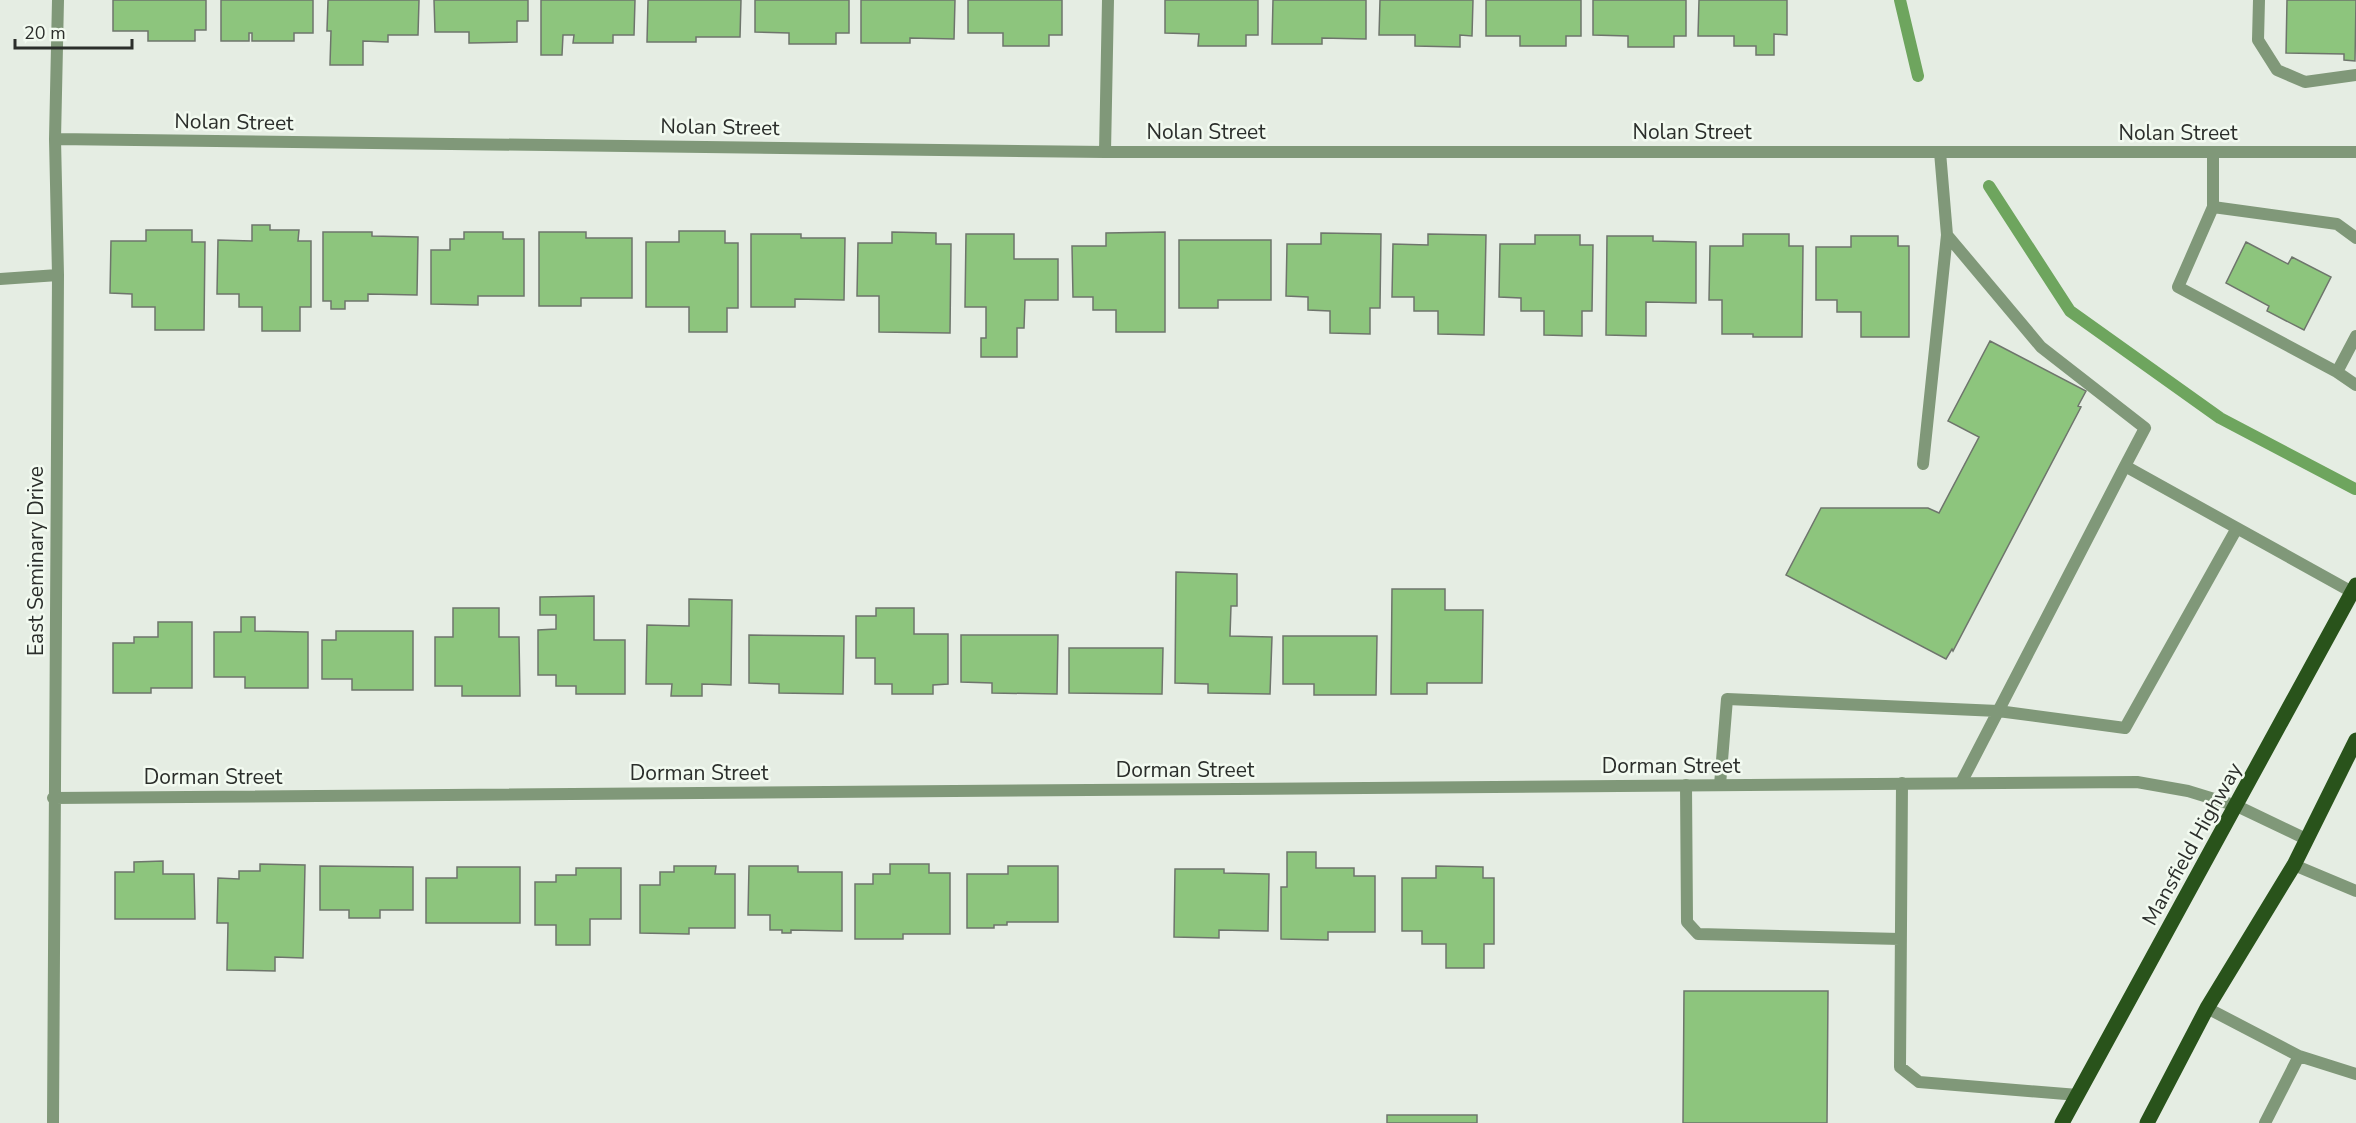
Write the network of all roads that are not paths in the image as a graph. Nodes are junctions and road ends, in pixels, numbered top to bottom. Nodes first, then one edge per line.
1 (58, 0) edge
2 (1108, 0) edge
3 (2259, 0) edge
4 (2356, 75) edge
5 (55, 139) junction
6 (1105, 152) junction
7 (1940, 152) junction
8 (2213, 152) junction
9 (2356, 152) edge
10 (2213, 207) junction
11 (1947, 235) junction
12 (2356, 238) edge
13 (58, 275) junction
14 (0, 279) edge
15 (2356, 336) edge
16 (2337, 372) junction
17 (2356, 385) edge
18 (1923, 464) dead end
19 (2125, 466) junction
20 (2237, 528) junction
21 (2354, 588) edge
22 (1998, 711) junction
23 (2356, 740) edge
24 (1902, 783) junction
25 (1960, 783) junction
26 (1686, 785) junction
27 (1720, 785) junction
28 (53, 798) junction
29 (2236, 806) junction
30 (2306, 839) junction
31 (2294, 865) junction
32 (2356, 891) edge
33 (1900, 939) junction
34 (2207, 1008) junction
35 (2299, 1056) junction
36 (2356, 1074) edge
37 (2078, 1095) junction
38 (53, 1123) edge
39 (2062, 1123) edge
40 (2147, 1123) edge
41 (2265, 1123) edge

1 - 5 street, East Seminary Drive
2 - 6 street
3 - 4 street
5 - 6 street, Nolan Street
5 - 13 street, East Seminary Drive
6 - 7 street, Nolan Street
7 - 8 street, Nolan Street
7 - 11 street
8 - 9 street, Nolan Street
8 - 10 street
10 - 12 street
10 - 16 street
11 - 18 street
11 - 19 street
13 - 14 street
13 - 28 street, East Seminary Drive
15 - 16 street
16 - 17 street
19 - 20 street
19 - 22 street
20 - 21 street
20 - 22 street
21 - 29 main road, Mansfield Highway
22 - 25 street
22 - 27 street
23 - 30 main road
24 - 25 street, Dorman Street
24 - 27 street, Dorman Street
24 - 33 street
25 - 29 street, Dorman Street
26 - 27 street, Dorman Street
26 - 28 street, Dorman Street
26 - 33 street
28 - 38 street, East Seminary Drive
29 - 30 street, Dorman Street
29 - 37 main road, Mansfield Highway
30 - 31 main road
31 - 32 street
31 - 34 main road
33 - 37 street
34 - 35 street
34 - 40 main road
35 - 36 street
35 - 41 street
37 - 39 main road, Mansfield Highway

